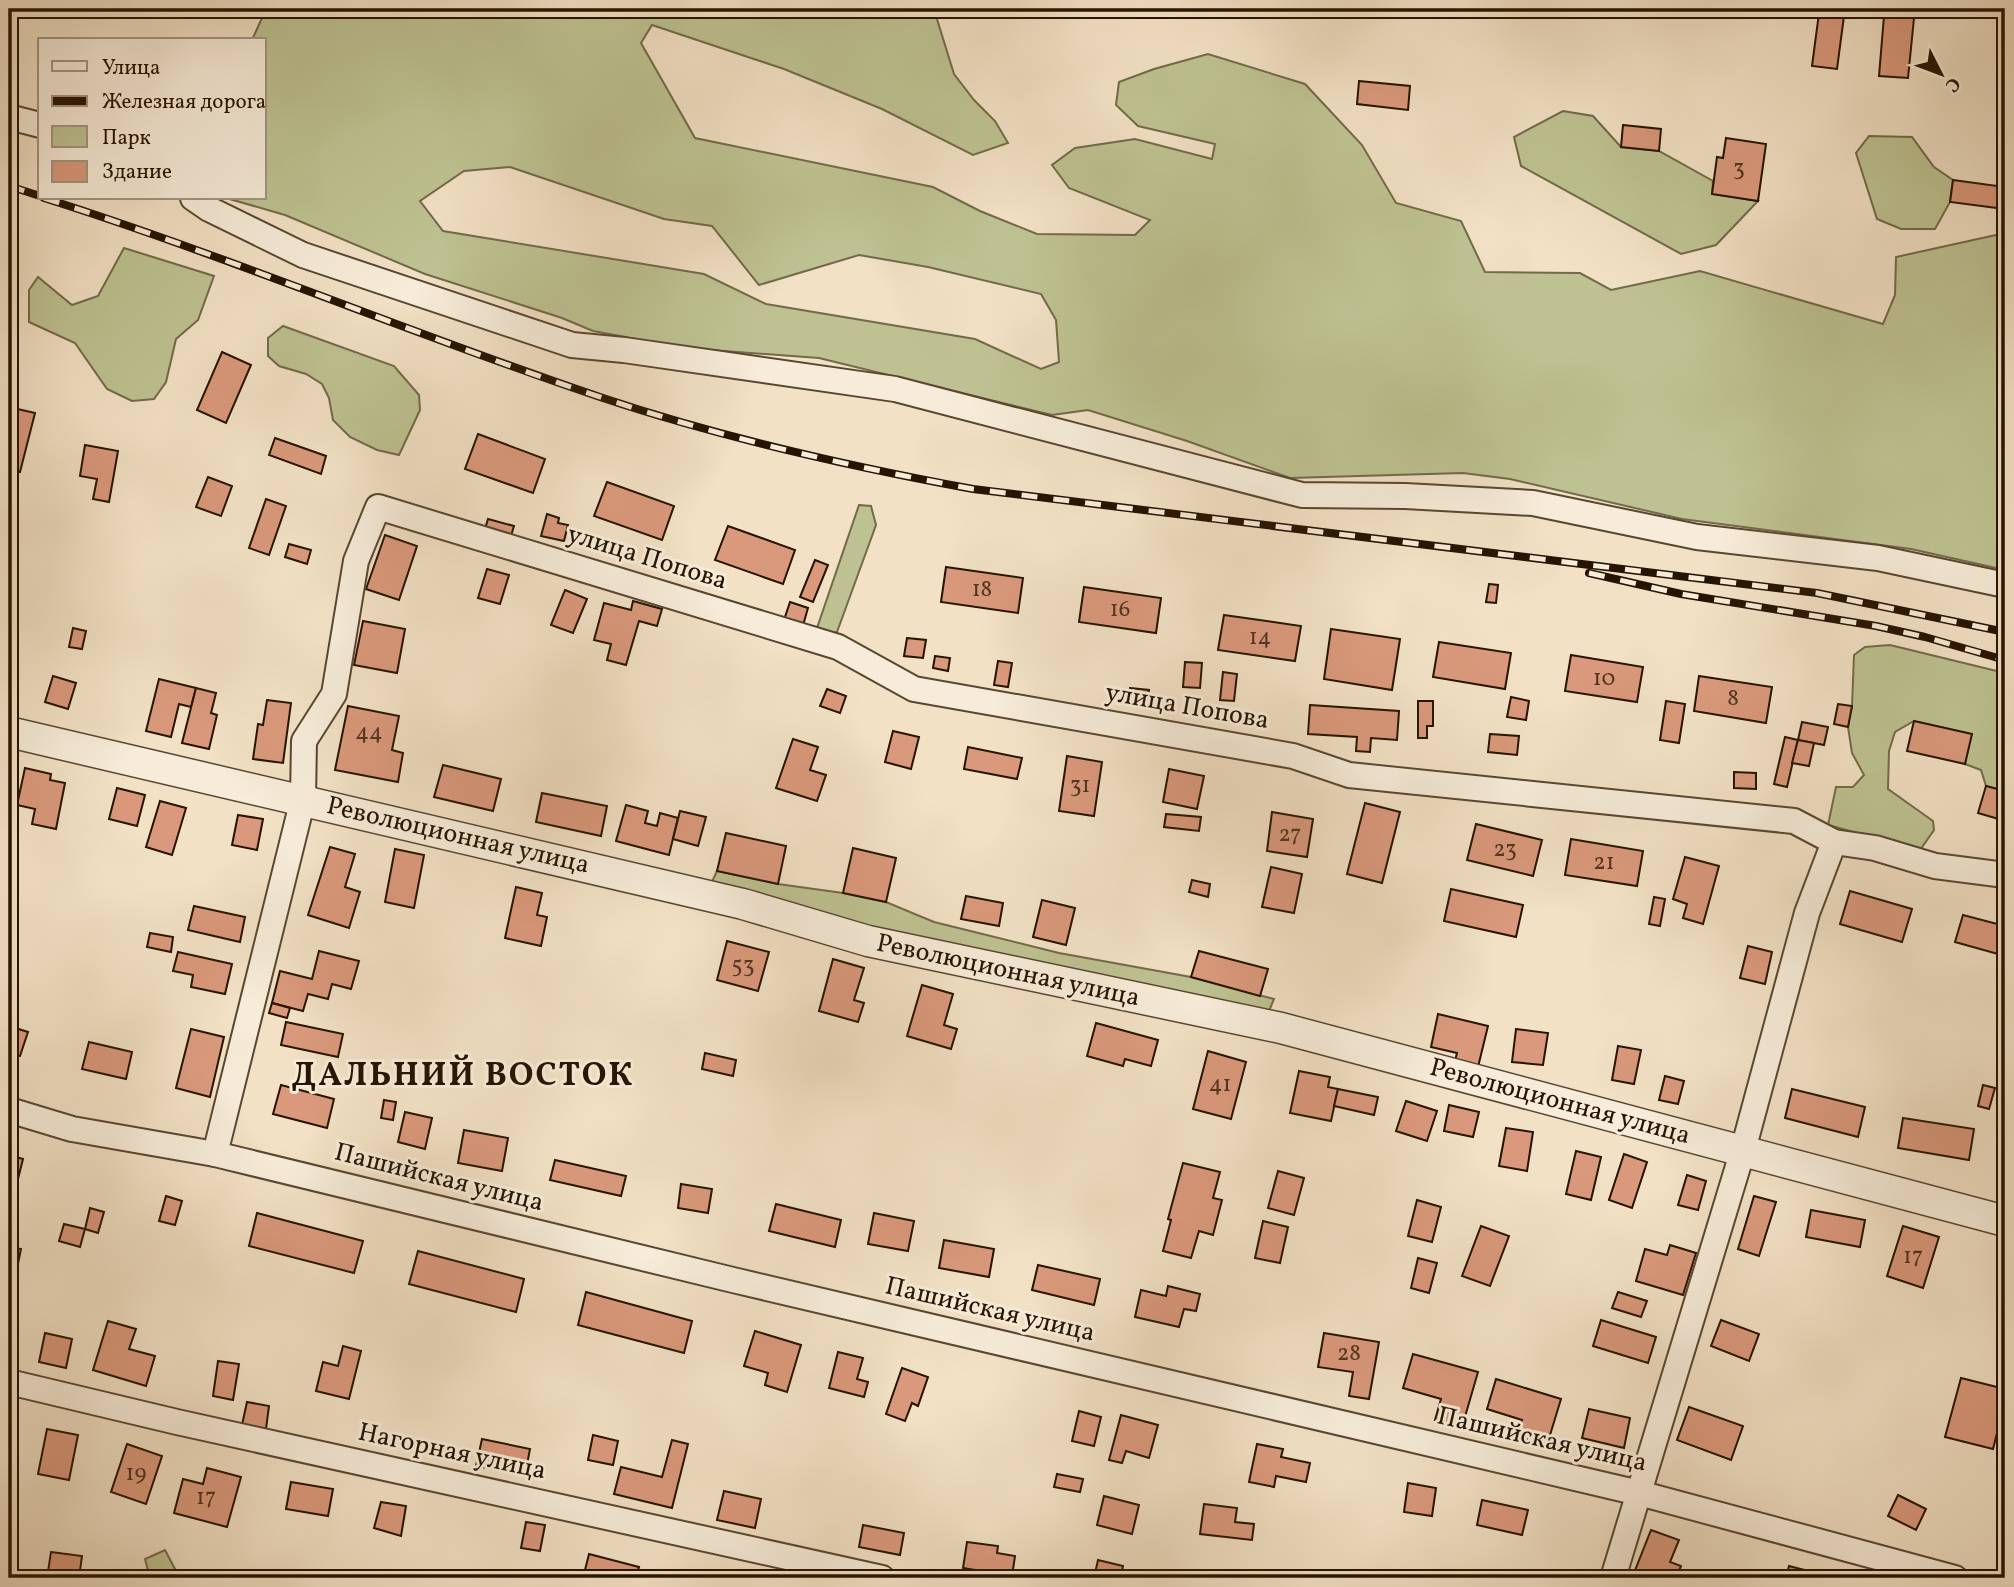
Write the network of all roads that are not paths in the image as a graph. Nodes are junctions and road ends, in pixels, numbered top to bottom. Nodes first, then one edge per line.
1 (9, 117) edge
2 (38, 124) edge
3 (196, 200) edge
4 (2005, 585) edge
5 (9, 732) edge
6 (303, 799) junction
7 (1834, 842) junction
8 (2005, 876) edge
9 (9, 1110) edge
10 (1743, 1150) junction
11 (215, 1154) junction
12 (2005, 1221) edge
13 (9, 1382) edge
14 (1639, 1493) junction
15 (882, 1578) edge
16 (1613, 1578) edge
17 (1955, 1578) edge

1 - 2 street
3 - 4 street
5 - 6 street, Революционная улица
6 - 7 street, улица Попова
6 - 10 street, Революционная улица
6 - 11 street
7 - 8 street, улица Попова
7 - 10 street
9 - 11 street, Пашийская улица
10 - 12 street, Революционная улица
10 - 14 street
11 - 14 street, Пашийская улица
13 - 15 street, Нагорная улица
14 - 16 street
14 - 17 street, Пашийская улица

